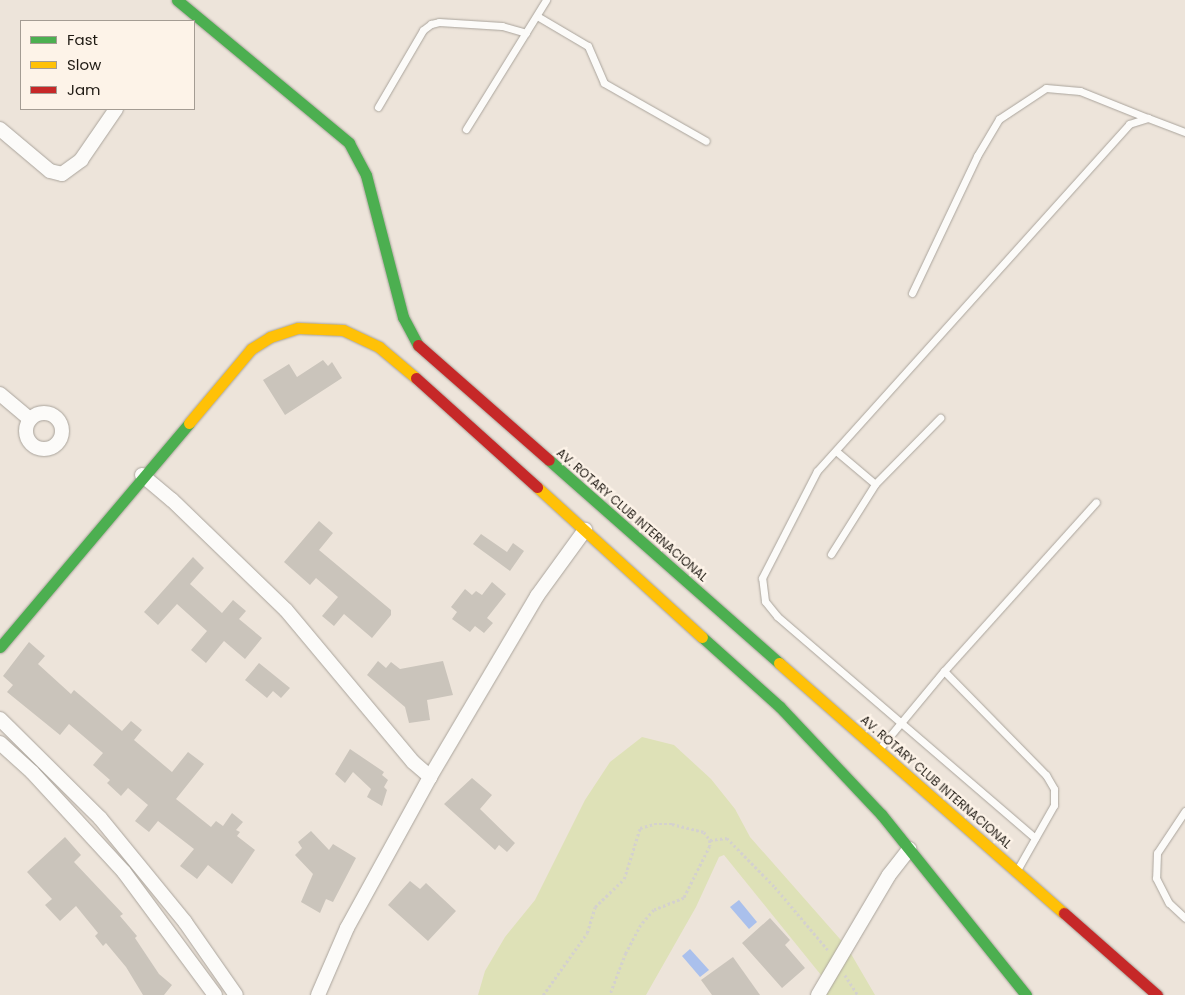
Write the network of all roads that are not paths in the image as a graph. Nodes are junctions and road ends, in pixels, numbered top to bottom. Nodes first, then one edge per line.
1 (177, 0) edge
2 (546, 0) edge
3 (537, 16) junction
4 (194, 20) edge
5 (196, 22) edge
6 (526, 33) junction
7 (378, 107) dead end
8 (115, 110) edge
9 (1148, 118) junction
10 (0, 129) edge
11 (466, 129) dead end
12 (1185, 132) edge
13 (706, 142) dead end
14 (912, 293) dead end
15 (0, 394) edge
16 (940, 418) dead end
17 (30, 419) dead end
18 (836, 451) junction
19 (142, 476) junction
20 (874, 484) junction
21 (1096, 502) dead end
22 (585, 530) junction
23 (831, 554) dead end
24 (0, 647) edge
25 (944, 671) junction
26 (0, 719) edge
27 (900, 721) junction
28 (0, 743) edge
29 (879, 750) junction
30 (430, 777) junction
31 (1185, 812) edge
32 (1035, 838) junction
33 (910, 849) junction
34 (1017, 871) junction
35 (1185, 918) edge
36 (215, 995) edge
37 (236, 995) edge
38 (318, 995) edge
39 (818, 995) edge
40 (1026, 995) edge
41 (1157, 995) edge

1 - 4 street, AV. ROTARY CLUB INTERNACIONAL
2 - 3 lane
3 - 6 lane
3 - 13 lane
5 - 29 street, AV. ROTARY CLUB INTERNACIONAL
6 - 7 lane
6 - 11 lane
8 - 10 street
9 - 12 lane
9 - 14 lane
9 - 18 lane
15 - 17 street
16 - 20 lane
18 - 20 lane
18 - 27 lane
19 - 22 street
19 - 24 street
19 - 30 street
20 - 23 lane
21 - 25 lane
22 - 30 street
22 - 33 street
25 - 27 lane
25 - 32 lane
26 - 37 street
27 - 29 lane
27 - 32 lane
28 - 36 street
29 - 34 street, AV. ROTARY CLUB INTERNACIONAL
30 - 38 street
31 - 35 lane
32 - 34 lane
33 - 39 street
33 - 40 street
34 - 41 street, AV. ROTARY CLUB INTERNACIONAL

